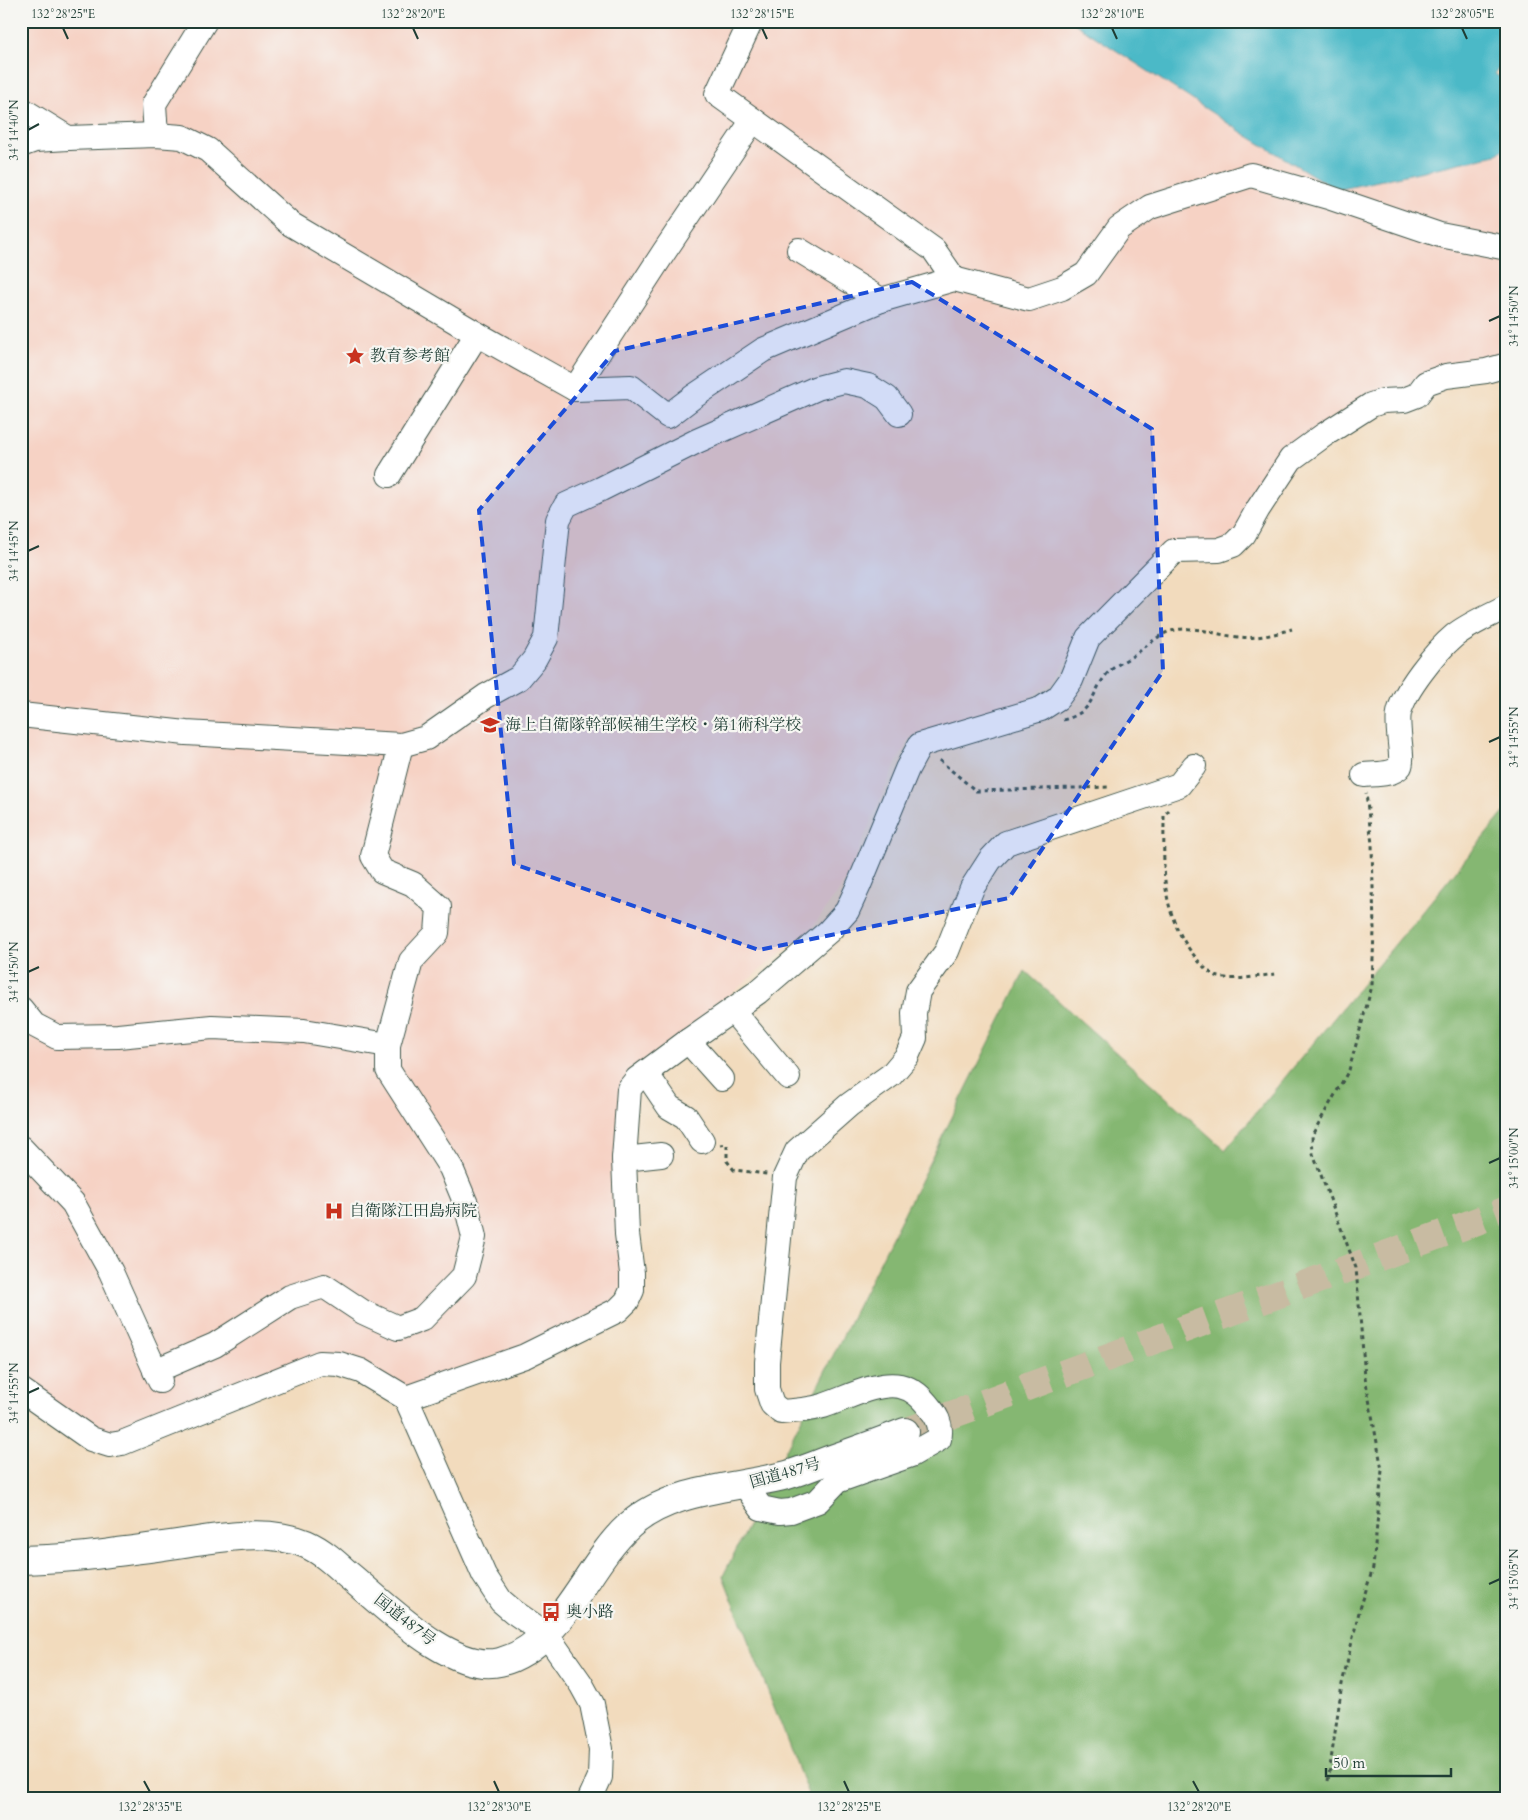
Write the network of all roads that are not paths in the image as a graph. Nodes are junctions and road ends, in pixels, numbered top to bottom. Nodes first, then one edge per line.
1 (205, 21) edge
2 (751, 21) edge
3 (21, 109) edge
4 (753, 120) junction
5 (156, 135) junction
6 (68, 138) junction
7 (21, 145) edge
8 (1507, 248) edge
9 (799, 250) dead end
10 (954, 279) junction
11 (881, 300) junction
12 (477, 334) junction
13 (1507, 365) edge
14 (575, 390) junction
15 (899, 414) dead end
16 (389, 475) dead end
17 (1507, 606) edge
18 (21, 716) edge
19 (401, 745) junction
20 (1194, 766) dead end
21 (1364, 775) road end
22 (21, 1009) edge
23 (732, 1010) junction
24 (688, 1041) junction
25 (388, 1045) junction
26 (646, 1073) junction
27 (788, 1077) dead end
28 (722, 1079) dead end
29 (702, 1141) road end
30 (21, 1148) edge
31 (661, 1155) dead end
32 (624, 1159) junction
33 (21, 1390) edge
34 (406, 1398) junction
35 (905, 1432) tunnel mouth
36 (745, 1485) junction
37 (21, 1560) edge
38 (546, 1634) junction
39 (590, 1799) edge

1 - 5 street
2 - 4 street
3 - 6 street
4 - 10 street
4 - 14 street
5 - 6 street
5 - 12 street
6 - 7 street
8 - 10 street
9 - 11 street
10 - 11 street
11 - 14 street
12 - 14 street
12 - 16 street
13 - 23 street
15 - 19 street
17 - 21 street
18 - 19 street
19 - 25 street
20 - 36 street
22 - 25 street
23 - 24 street
23 - 27 street
24 - 26 street
24 - 28 street
25 - 30 street
26 - 29 street
26 - 32 street
31 - 32 street
32 - 34 street
33 - 34 street
34 - 38 street
35 - 36 highway, 国道487号
36 - 38 highway, 国道487号
37 - 38 highway, 国道487号
38 - 39 street

